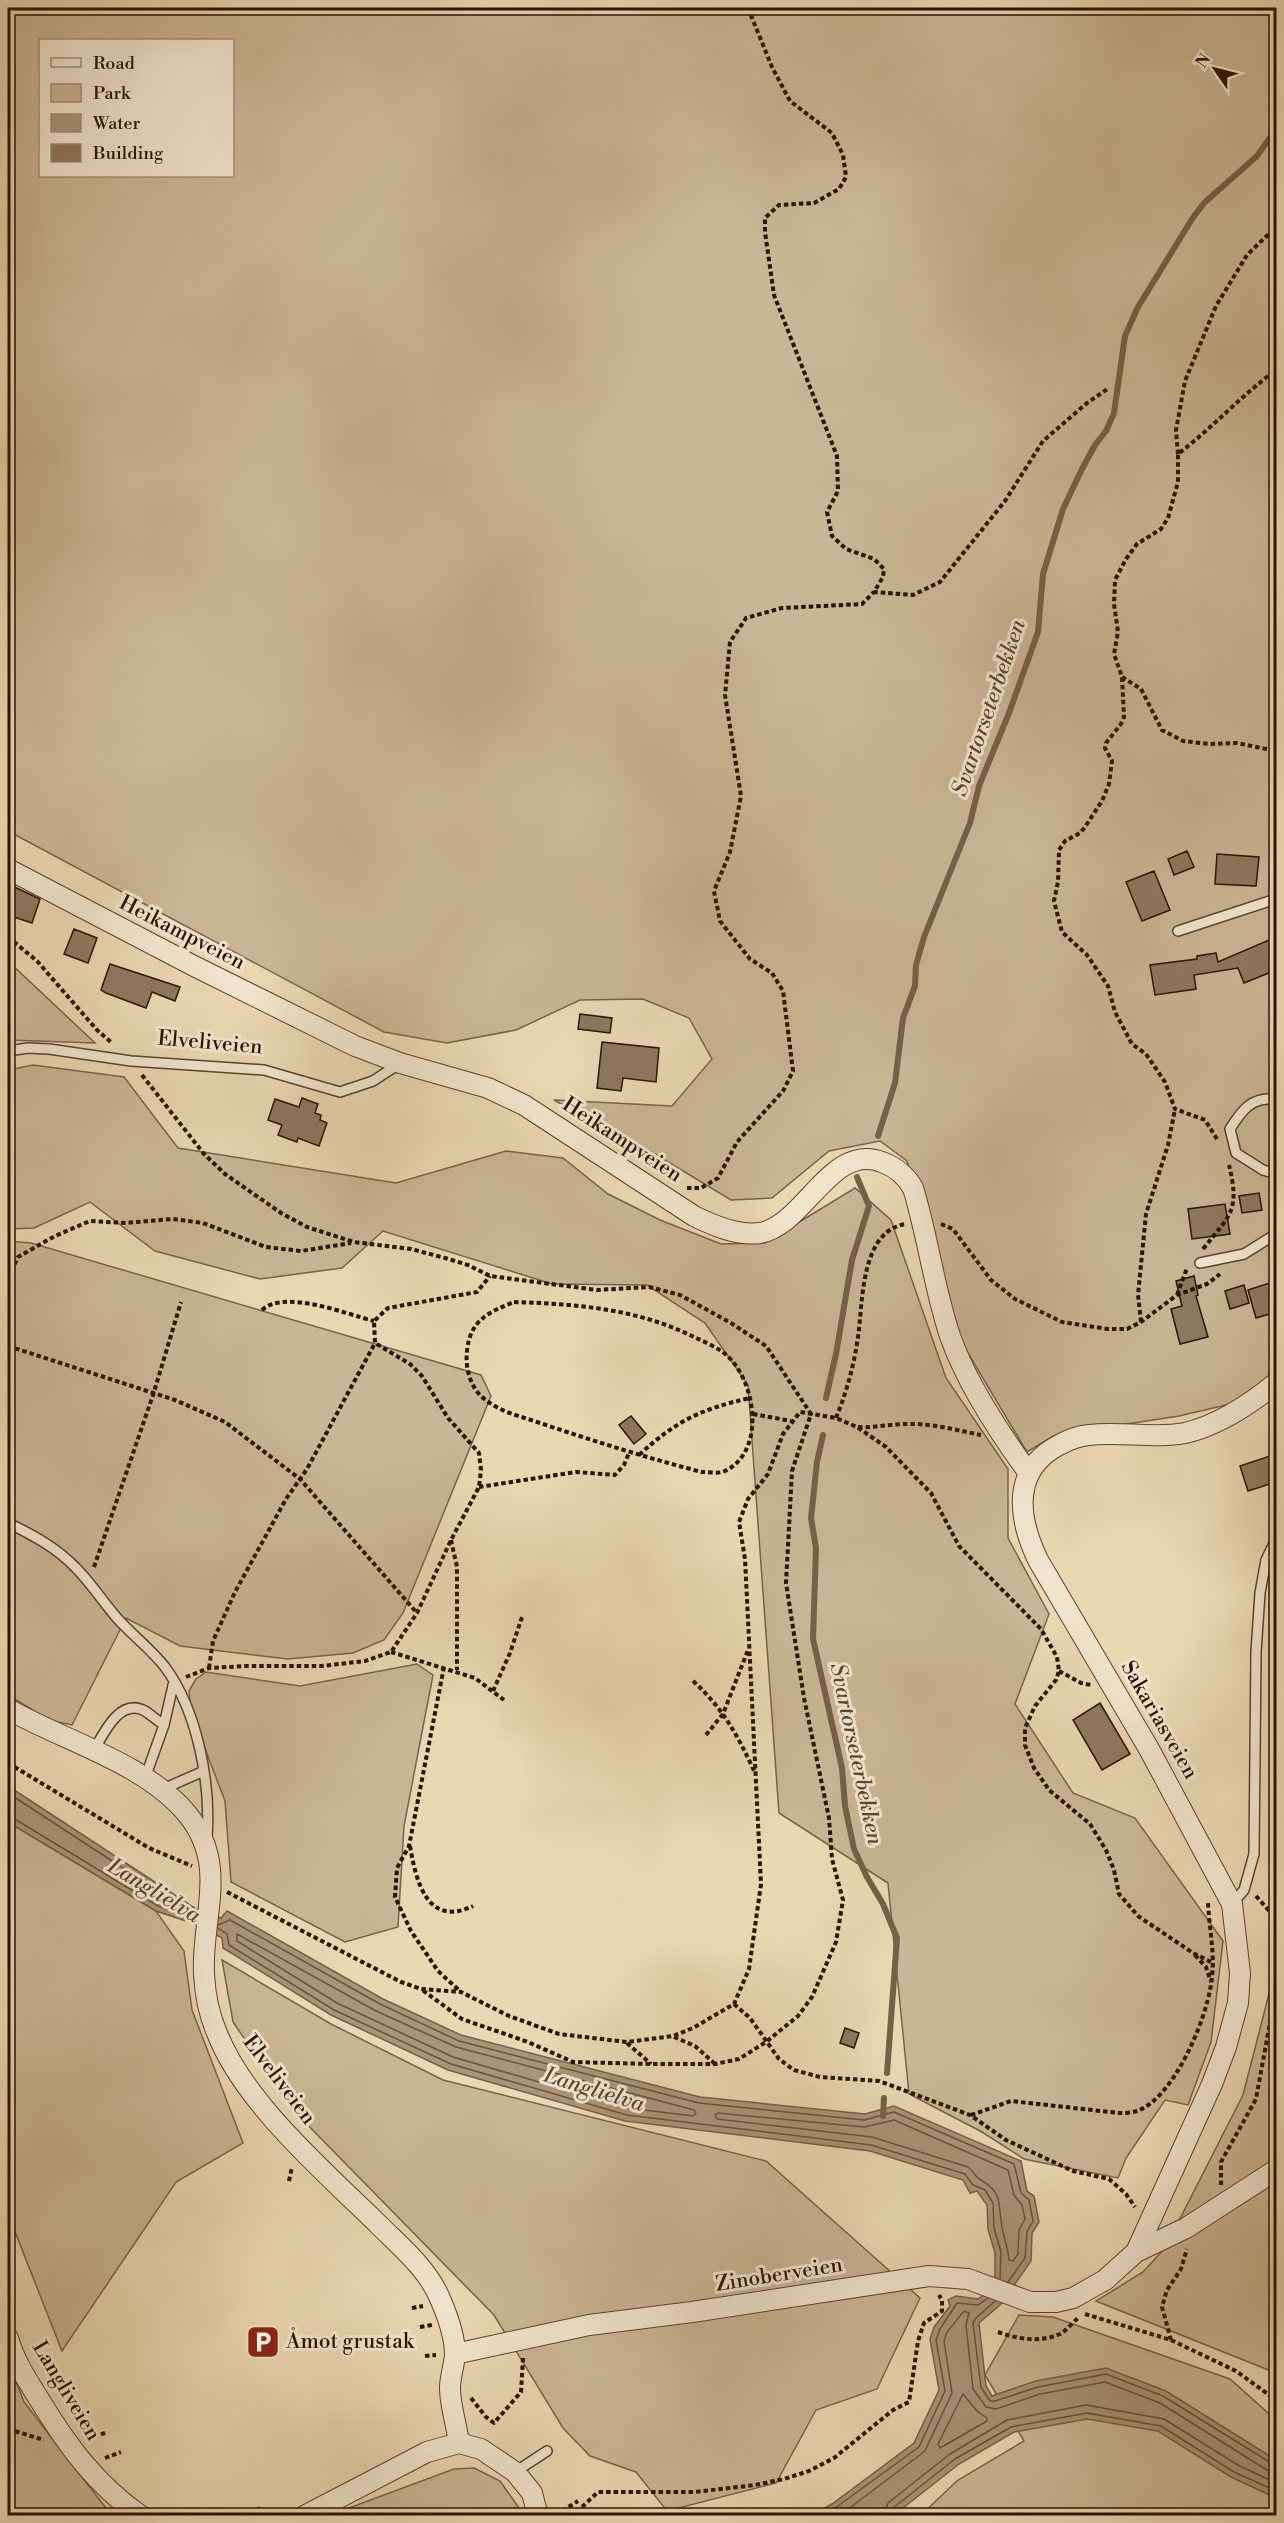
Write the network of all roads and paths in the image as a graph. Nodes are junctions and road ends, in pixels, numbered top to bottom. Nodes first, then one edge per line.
1 (748, 8) edge
2 (1276, 227) edge
3 (1276, 370) edge
4 (1109, 388) dead end
5 (1178, 454) junction
6 (874, 592) junction
7 (1122, 677) junction
8 (1276, 751) edge
9 (8, 869) edge
10 (1276, 899) edge
11 (1178, 931) dead end
12 (8, 937) edge
13 (8, 1051) edge
14 (131, 1061) junction
15 (400, 1063) junction
16 (1276, 1099) edge
17 (1175, 1109) junction
18 (1221, 1146) dead end
19 (1227, 1154) dead end
20 (1276, 1174) edge
21 (652, 1187) junction
22 (922, 1221) junction
23 (1276, 1234) edge
24 (354, 1242) junction
25 (1195, 1260) junction
26 (490, 1276) junction
27 (8, 1278) edge
28 (181, 1302) dead end
29 (262, 1310) dead end
30 (374, 1322) junction
31 (1141, 1322) junction
32 (375, 1343) junction
33 (8, 1346) edge
34 (1276, 1383) edge
35 (154, 1392) junction
36 (750, 1398) junction
37 (753, 1414) junction
38 (811, 1414) junction
39 (836, 1418) junction
40 (791, 1421) junction
41 (857, 1427) junction
42 (1005, 1439) junction
43 (629, 1453) junction
44 (639, 1456) junction
45 (1028, 1472) junction
46 (300, 1479) junction
47 (479, 1487) junction
48 (8, 1523) edge
49 (1276, 1539) edge
50 (451, 1540) junction
51 (88, 1582) junction
52 (417, 1613) junction
53 (522, 1617) dead end
54 (749, 1648) junction
55 (391, 1652) junction
56 (444, 1667) junction
57 (209, 1668) junction
58 (457, 1670) junction
59 (693, 1681) dead end
60 (174, 1682) junction
61 (493, 1691) junction
62 (504, 1700) dead end
63 (8, 1709) edge
64 (723, 1714) junction
65 (164, 1725) junction
66 (706, 1735) dead end
67 (93, 1752) junction
68 (8, 1763) edge
69 (204, 1772) junction
70 (757, 1779) junction
71 (153, 1784) junction
72 (409, 1846) junction
73 (206, 1849) junction
74 (211, 1869) junction
75 (1218, 1876) junction
76 (1238, 1897) junction
77 (211, 1900) junction
78 (473, 1906) dead end
79 (1272, 1914) junction
80 (1276, 1920) edge
81 (1193, 1953) junction
82 (1213, 1963) junction
83 (1211, 1984) junction
84 (1276, 1988) edge
85 (421, 1989) junction
86 (461, 1992) junction
87 (734, 2004) junction
88 (673, 2036) junction
89 (627, 2042) junction
90 (766, 2042) junction
91 (651, 2064) junction
92 (715, 2064) junction
93 (970, 2115) junction
94 (1276, 2170) edge
95 (1221, 2204) junction
96 (1186, 2228) junction
97 (1146, 2232) junction
98 (1136, 2252) junction
99 (929, 2276) junction
100 (998, 2332) dead end
101 (526, 2337) junction
102 (8, 2338) edge
103 (1171, 2340) junction
104 (455, 2354) junction
105 (471, 2391) dead end
106 (1276, 2400) edge
107 (8, 2429) edge
108 (65, 2442) junction
109 (459, 2443) junction
110 (547, 2451) dead end
111 (515, 2472) junction
112 (578, 2501) dead end
113 (258, 2507) dead end
114 (582, 2507) dead end
115 (141, 2516) edge
116 (260, 2516) edge
117 (304, 2516) edge
118 (538, 2516) edge
119 (556, 2516) edge

1 - 6 path
2 - 5 path
3 - 5 path
4 - 6 path
5 - 7 path
6 - 21 path
7 - 8 path
7 - 17 path
9 - 15 street, Heikampveien
10 - 11 lane
12 - 14 path
13 - 14 lane, Elveliveien
14 - 15 lane, Elveliveien
14 - 24 path
15 - 21 street, Heikampveien
16 - 20 lane
17 - 18 path
17 - 31 path
19 - 25 path
21 - 22 street, Heikampveien
22 - 31 path
22 - 39 path
22 - 42 street, Heikampveien
23 - 25 lane
24 - 26 path
24 - 27 path
25 - 31 path
26 - 30 path
26 - 38 path
28 - 35 path
29 - 30 path
30 - 32 path
32 - 46 path
32 - 47 path
33 - 35 path
34 - 45 street
35 - 46 path
35 - 51 path
36 - 37 path
36 - 43 path
36 - 44 path
37 - 40 path
37 - 44 path
38 - 39 path
38 - 40 path
38 - 90 path
39 - 41 path
40 - 54 path
41 - 42 path
41 - 81 path
42 - 45 street, Heikampveien
43 - 44 path
43 - 47 path
45 - 75 street, Sakariasveien
46 - 52 path
46 - 57 path
47 - 50 path
48 - 51 lane
49 - 76 lane
50 - 52 path
50 - 58 path
51 - 60 lane
52 - 55 path
53 - 61 path
54 - 64 path
54 - 70 path
55 - 56 path
55 - 57 path
56 - 58 path
56 - 72 path
57 - 60 path
58 - 61 path
59 - 64 path
60 - 65 lane
60 - 69 lane
61 - 62 path
63 - 67 street, Elveliveien
64 - 66 path
64 - 70 path
65 - 67 lane
65 - 71 lane
67 - 71 street, Elveliveien
68 - 74 path
69 - 71 lane
69 - 73 lane
70 - 87 path
71 - 73 street, Elveliveien
72 - 78 path
72 - 86 path
73 - 74 street, Elveliveien
74 - 77 street, Elveliveien
75 - 76 street, Sakariasveien
75 - 82 path
76 - 79 path
76 - 97 street, Sakariasveien
77 - 85 path
77 - 104 street, Elveliveien
79 - 80 path
79 - 84 path
81 - 82 path
81 - 83 path
82 - 83 path
83 - 93 path
84 - 95 path
85 - 86 path
85 - 91 path
86 - 89 path
87 - 88 path
87 - 90 path
88 - 89 path
88 - 92 path
89 - 91 path
90 - 92 path
90 - 93 path
91 - 92 path
93 - 97 path
94 - 95 street, Zinoberveien
95 - 96 street, Zinoberveien
96 - 98 street, Zinoberveien
96 - 103 path
97 - 98 street, Sakariasveien
98 - 99 street, Zinoberveien
99 - 101 street, Zinoberveien
99 - 114 path
100 - 103 path
101 - 104 street, Zinoberveien
101 - 105 path
102 - 108 street, Langliveien
103 - 106 path
104 - 109 street
107 - 108 path
108 - 115 street, Langliveien
109 - 111 street
109 - 117 street
110 - 111 lane
111 - 118 street
112 - 119 path
113 - 116 path

